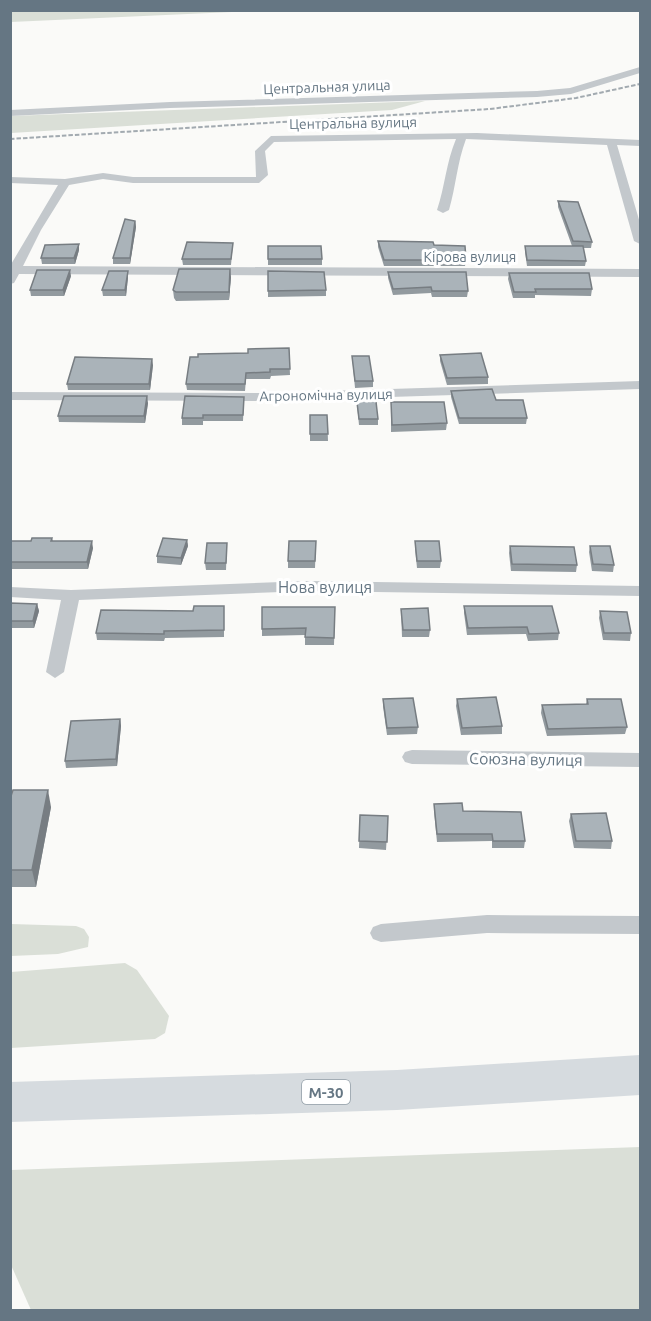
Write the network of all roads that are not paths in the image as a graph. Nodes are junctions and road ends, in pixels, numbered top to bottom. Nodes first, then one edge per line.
1 (640, 70) edge
2 (10, 113) edge
3 (462, 136) junction
4 (611, 142) junction
5 (640, 143) edge
6 (10, 180) edge
7 (64, 182) junction
8 (443, 210) dead end
9 (640, 241) edge
10 (12, 273) edge
11 (640, 273) edge
12 (640, 385) edge
13 (10, 396) edge
14 (640, 591) edge
15 (10, 592) edge
16 (71, 595) junction
17 (55, 672) dead end
18 (412, 757) dead end
19 (640, 760) edge
20 (640, 925) edge
21 (381, 933) dead end
22 (640, 1075) edge
23 (10, 1102) edge

1 - 2 street, Центральная улица
3 - 4 street, Центральна вулиця
3 - 7 street, Центральна вулиця
3 - 8 street
4 - 5 street, Центральна вулиця
4 - 9 street
6 - 7 street
7 - 10 street
10 - 11 street, Кірова вулиця
12 - 13 street, Агрономічна вулиця
14 - 16 street, Нова вулиця
15 - 16 street, Нова вулиця
16 - 17 street
18 - 19 street, Союзна вулиця
20 - 21 street
22 - 23 highway, М-30

